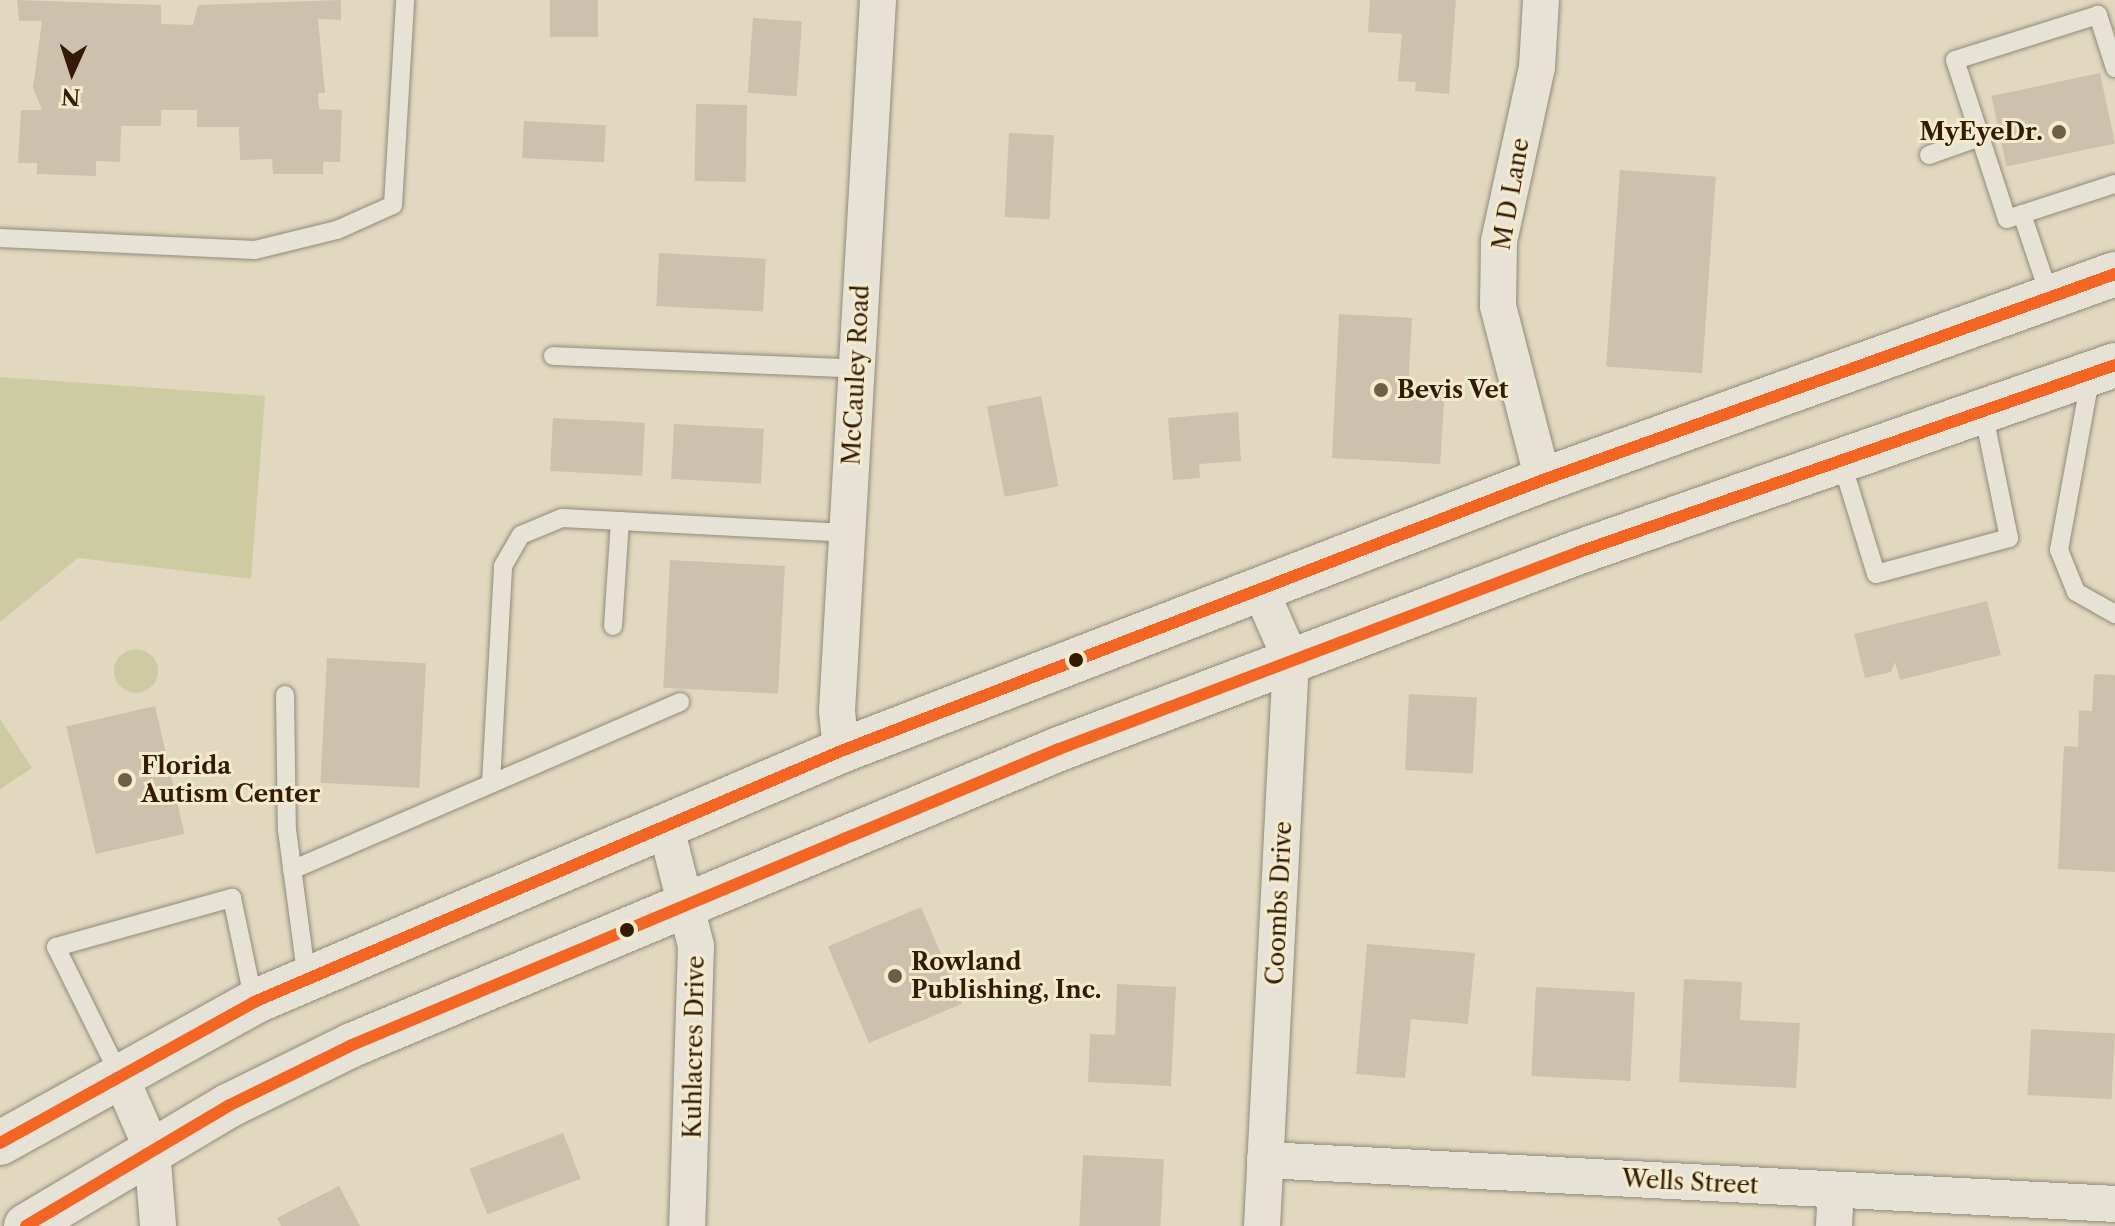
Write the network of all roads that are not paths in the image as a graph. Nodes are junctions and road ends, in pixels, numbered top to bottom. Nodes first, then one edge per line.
1 (405, 0) edge
2 (878, 0) edge
3 (1541, 0) edge
4 (2115, 68) edge
5 (1980, 137) junction
6 (1929, 155) dead end
7 (2115, 184) edge
8 (2022, 214) junction
9 (0, 238) edge
10 (2115, 274) edge
11 (2050, 297) junction
12 (553, 356) dead end
13 (857, 369) junction
14 (2103, 369) edge
15 (1983, 411) junction
16 (1841, 460) junction
17 (1543, 480) junction
18 (620, 521) junction
19 (847, 533) junction
20 (1259, 587) junction
21 (2115, 614) edge
22 (613, 626) dead end
23 (1291, 660) junction
24 (285, 695) dead end
25 (680, 702) dead end
26 (841, 751) junction
27 (491, 783) junction
28 (665, 824) junction
29 (292, 870) junction
30 (688, 904) junction
31 (307, 979) junction
32 (254, 1002) junction
33 (120, 1076) junction
34 (0, 1143) edge
35 (152, 1149) junction
36 (1265, 1160) junction
37 (1836, 1190) junction
38 (2115, 1204) edge
39 (26, 1226) edge
40 (158, 1226) edge
41 (687, 1226) edge
42 (1262, 1226) edge
43 (1834, 1226) edge

1 - 9 lane
2 - 13 street, McCauley Road
3 - 17 street, M D Lane
4 - 5 lane
5 - 6 lane
5 - 8 lane
7 - 8 lane
8 - 11 lane
10 - 11 street
11 - 17 street
12 - 13 lane
13 - 19 street, McCauley Road
14 - 15 street
14 - 21 lane
15 - 16 street
15 - 16 lane
16 - 23 street
17 - 20 street
18 - 19 lane
18 - 22 lane
18 - 27 lane
19 - 26 street, McCauley Road
20 - 23 street, Coombs Drive
20 - 26 street
23 - 30 street
23 - 36 street, Coombs Drive
24 - 29 lane
25 - 27 lane
26 - 28 street
27 - 29 lane
28 - 30 street, Kuhlacres Drive
28 - 31 street
29 - 31 lane
30 - 35 street
30 - 41 street, Kuhlacres Drive
31 - 32 street
32 - 33 street
32 - 33 lane
33 - 34 street
33 - 35 street
35 - 39 street
35 - 40 street
36 - 37 street, Wells Street
36 - 42 street, Coombs Drive
37 - 38 street, Wells Street
37 - 43 street

